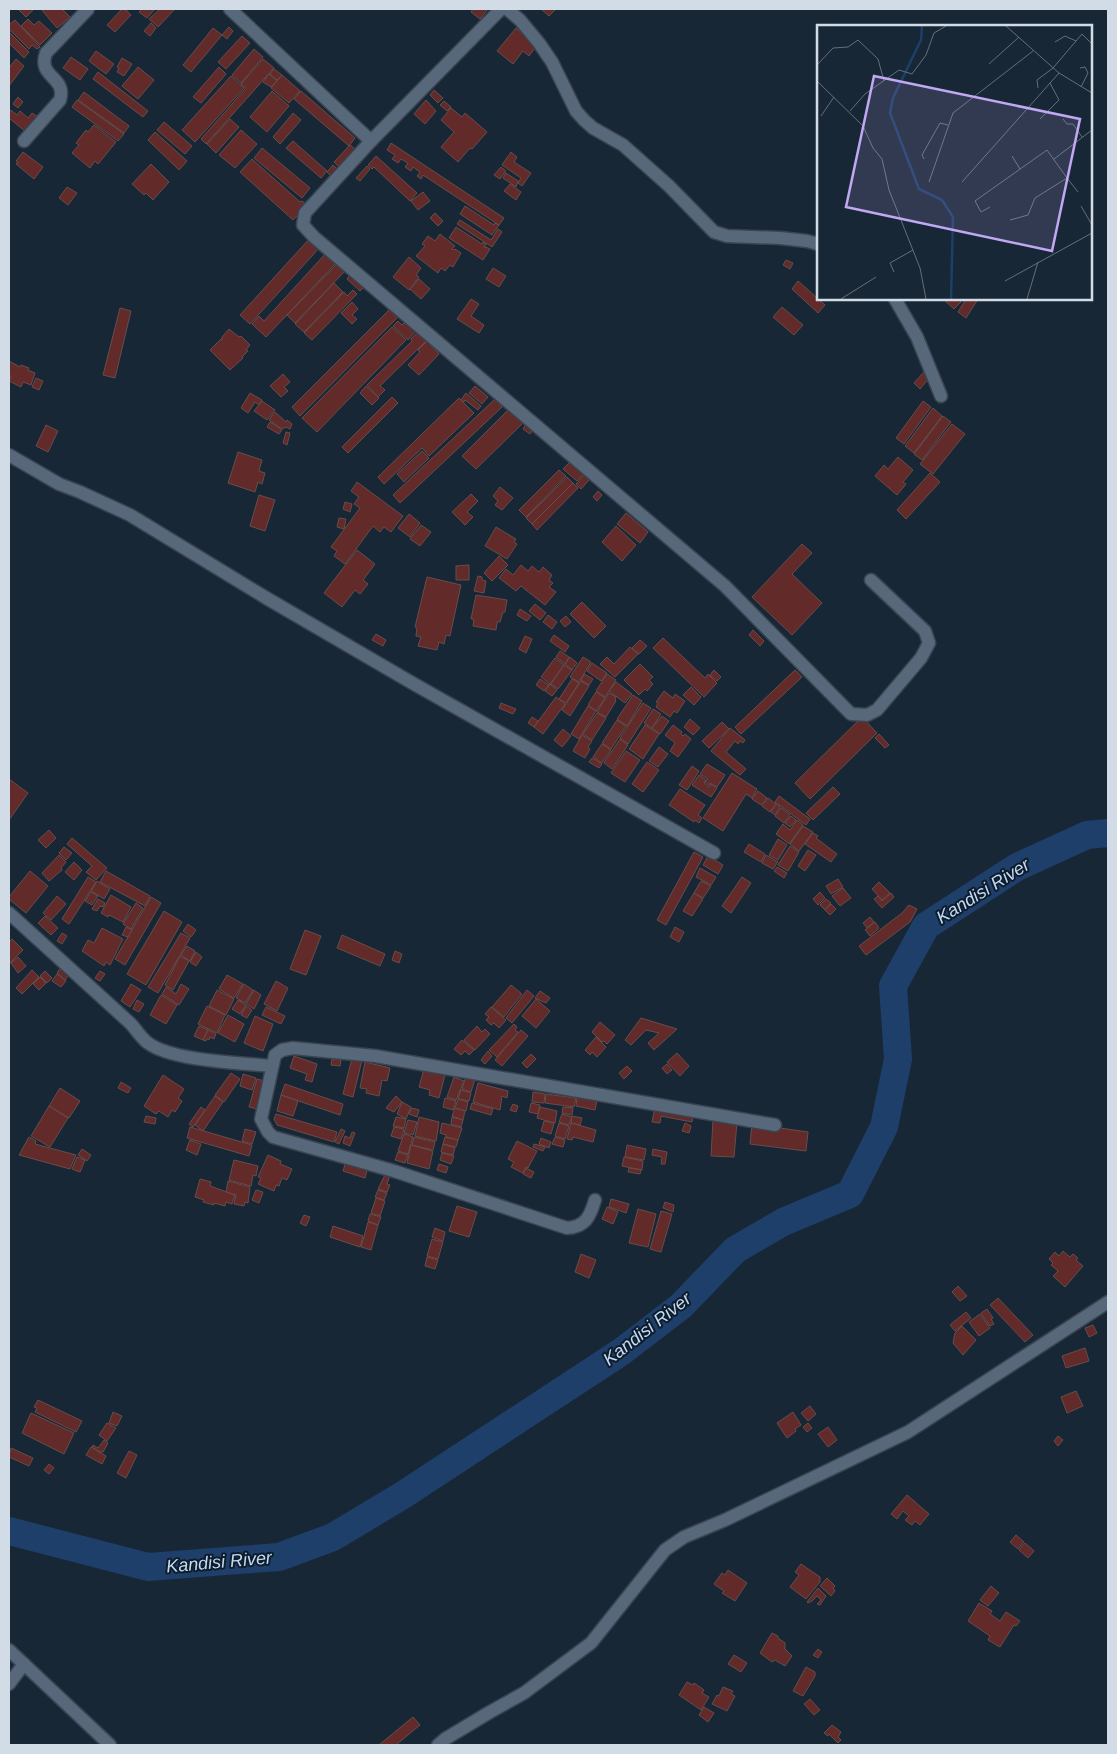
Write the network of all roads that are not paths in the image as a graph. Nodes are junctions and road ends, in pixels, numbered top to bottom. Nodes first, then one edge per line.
1 (88, 9) edge
2 (230, 9) edge
3 (501, 9) edge
4 (507, 9) edge
5 (24, 141) dead end
6 (371, 141) junction
7 (817, 244) edge
8 (896, 300) edge
9 (940, 396) dead end
10 (9, 455) edge
11 (871, 580) dead end
12 (714, 853) dead end
13 (9, 912) edge
14 (272, 1066) junction
15 (775, 1125) dead end
16 (595, 1200) dead end
17 (1108, 1302) edge
18 (9, 1650) edge
19 (24, 1664) junction
20 (9, 1684) edge
21 (110, 1745) edge
22 (438, 1745) edge

1 - 5 street
2 - 6 street
3 - 6 street
4 - 7 street
6 - 11 street
8 - 9 street
10 - 12 street
13 - 14 street
14 - 15 street
14 - 16 street
17 - 22 street
18 - 19 street
19 - 20 street
19 - 21 street

